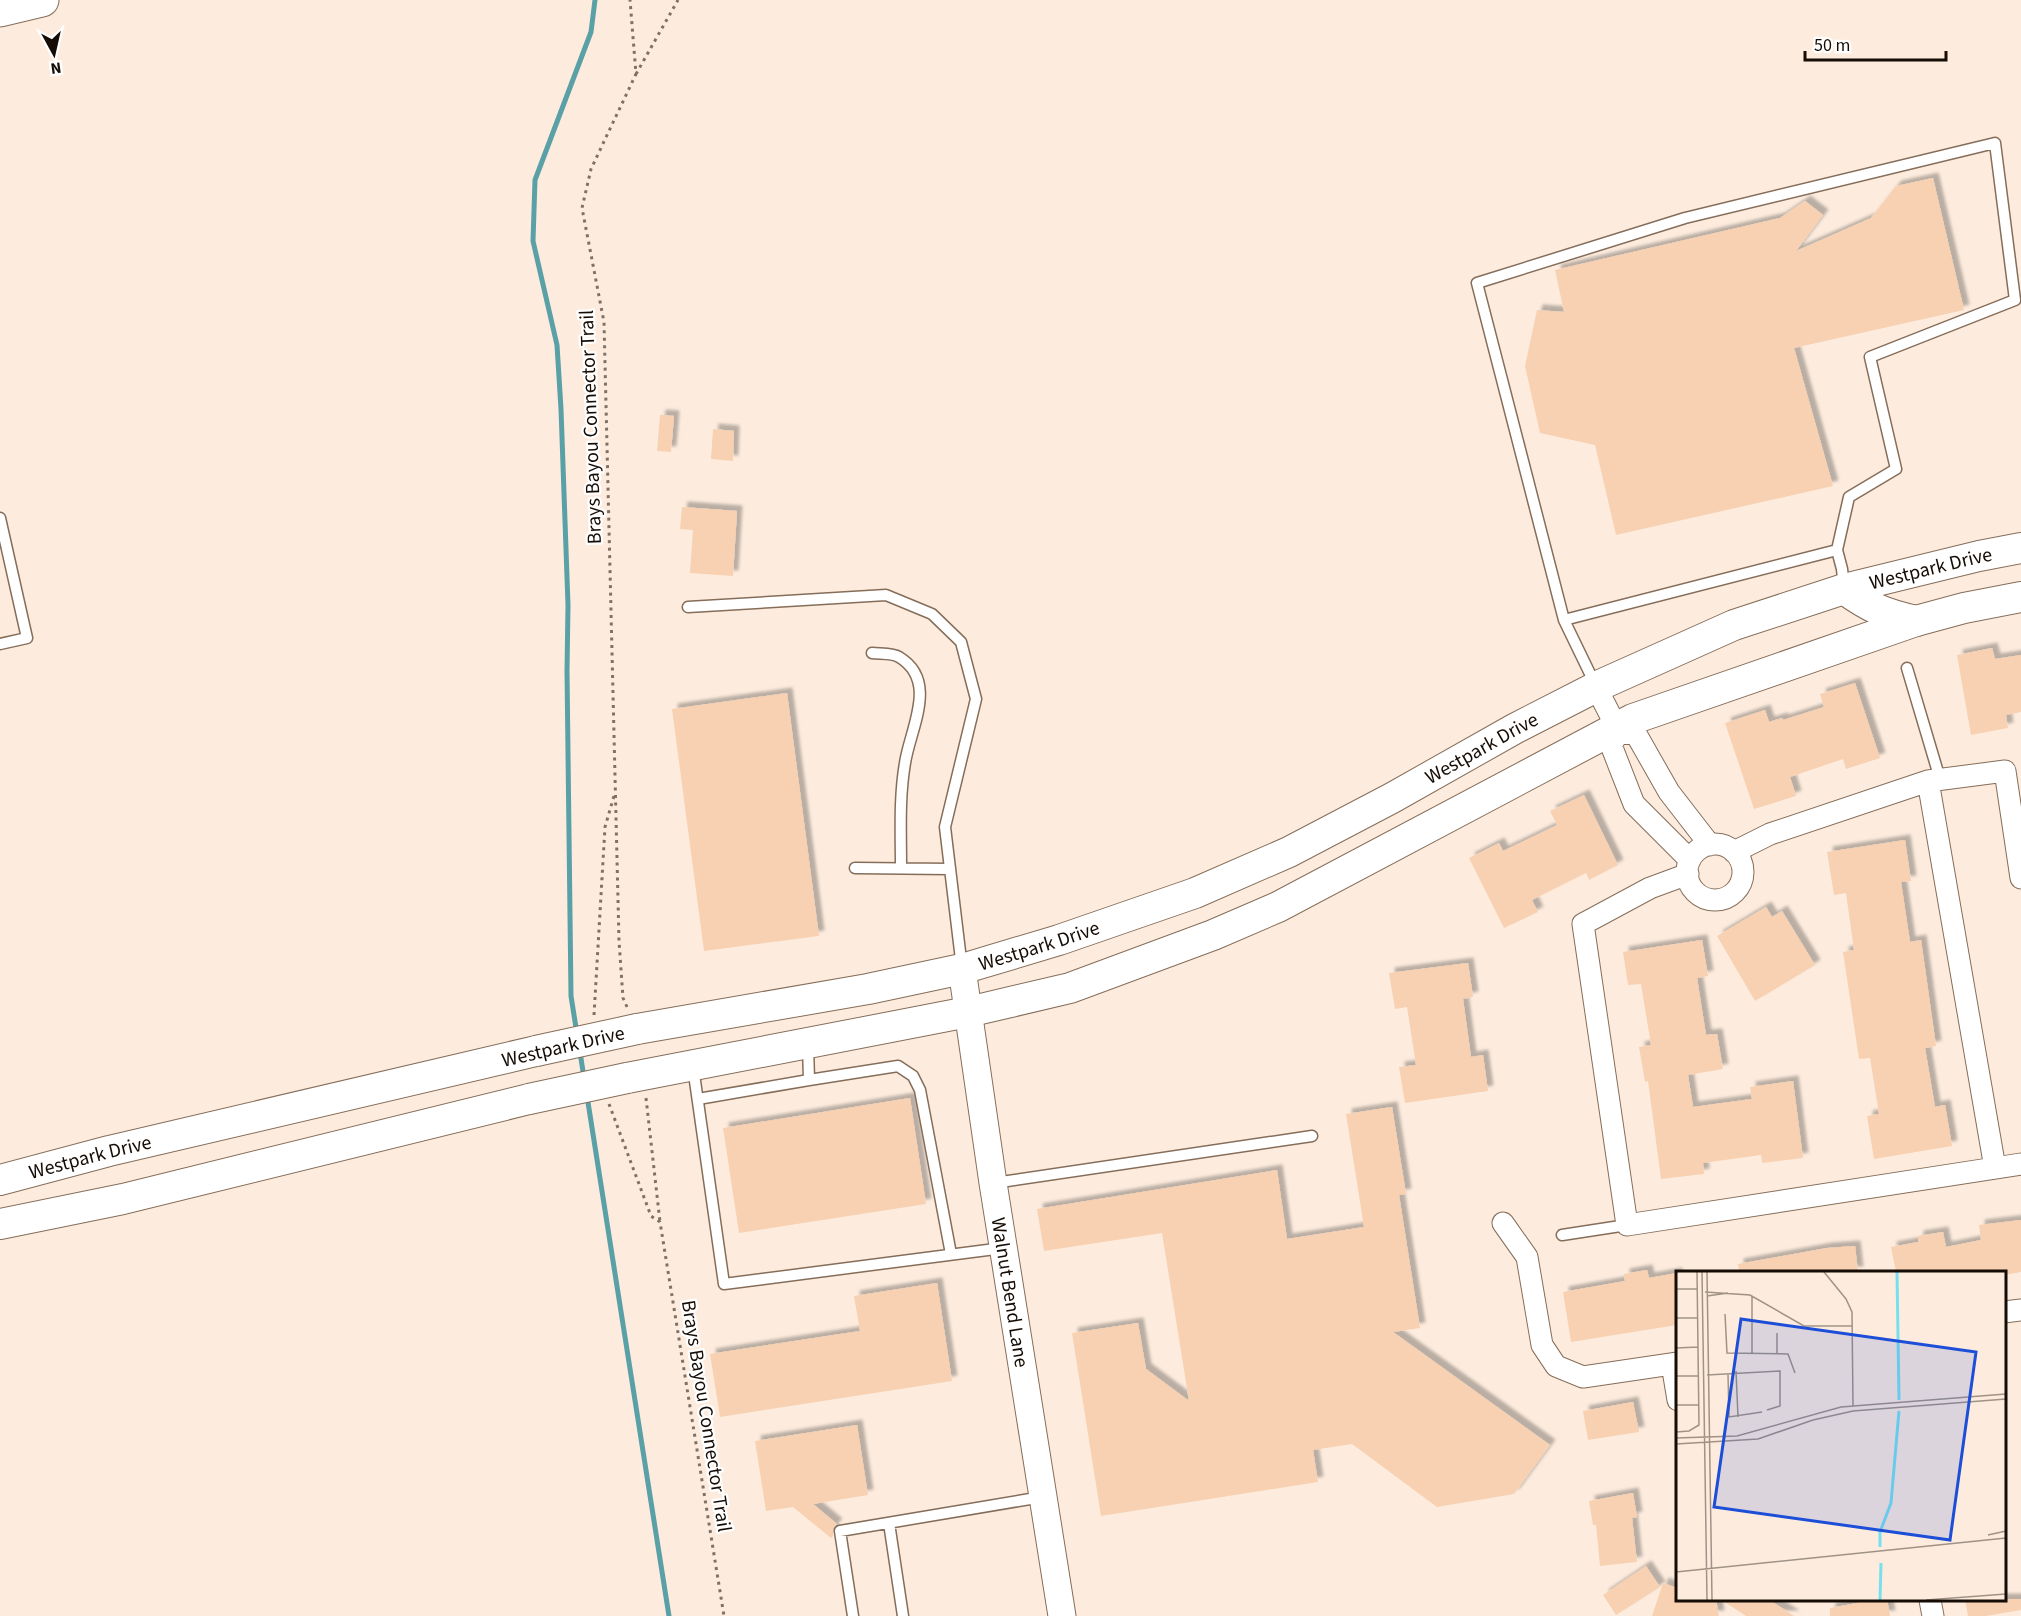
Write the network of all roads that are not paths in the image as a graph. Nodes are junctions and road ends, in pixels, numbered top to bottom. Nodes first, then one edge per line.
1 (42, 0) edge
2 (0, 10) edge
3 (0, 518) edge
4 (2021, 548) edge
5 (1837, 550) junction
6 (1844, 589) junction
7 (2021, 597) edge
8 (688, 607) dead end
9 (1563, 620) junction
10 (1916, 621) junction
11 (0, 644) edge
12 (872, 653) dead end
13 (1907, 668) dead end
14 (1596, 687) junction
15 (1618, 730) junction
16 (1934, 780) junction
17 (1392, 798) junction
18 (1412, 836) junction
19 (1710, 845) junction
20 (1734, 852) junction
21 (1689, 867) junction
22 (855, 868) dead end
23 (901, 868) junction
24 (950, 869) junction
25 (2021, 878) edge
26 (1195, 893) junction
27 (1213, 935) junction
28 (962, 969) junction
29 (968, 1012) junction
30 (808, 1043) junction
31 (693, 1065) junction
32 (809, 1080) junction
33 (698, 1099) junction
34 (1312, 1136) dead end
35 (2021, 1164) edge
36 (1995, 1168) junction
37 (0, 1180) edge
38 (993, 1183) junction
39 (1503, 1222) dead end
40 (0, 1224) edge
41 (1627, 1225) junction
42 (1562, 1235) dead end
43 (1004, 1248) junction
44 (951, 1254) junction
45 (2021, 1310) edge
46 (2006, 1312) edge
47 (1675, 1363) edge
48 (1676, 1382) edge
49 (1043, 1497) junction
50 (889, 1523) junction
51 (1930, 1601) edge
52 (853, 1616) edge
53 (903, 1616) edge
54 (1062, 1616) edge
55 (1933, 1616) edge

1 - 2 highway
3 - 11 lane
4 - 6 main road, Westpark Drive
5 - 6 lane
5 - 9 lane
5 - 9 lane
6 - 10 main road
6 - 14 main road, Westpark Drive
7 - 10 main road
8 - 24 lane
9 - 14 lane
10 - 15 main road
12 - 23 lane
13 - 16 lane
14 - 15 street
14 - 17 main road, Westpark Drive
15 - 18 main road
15 - 19 street
15 - 21 street
16 - 20 street
16 - 25 street
16 - 36 street
17 - 18 main road
17 - 26 main road, Westpark Drive
18 - 27 main road
19 - 20 street
19 - 21 street
20 - 21 street
21 - 41 street
22 - 23 lane
23 - 24 lane
24 - 28 lane
26 - 27 main road
26 - 28 main road, Westpark Drive
27 - 29 main road
28 - 29 street, Walnut Bend Lane
28 - 37 main road, Westpark Drive, bridge
29 - 30 main road
29 - 38 street, Walnut Bend Lane
30 - 31 main road
30 - 32 lane
31 - 33 lane
31 - 40 main road, bridge
32 - 33 lane
32 - 44 lane
33 - 44 lane
34 - 38 lane
35 - 36 street
36 - 41 street
38 - 43 street, Walnut Bend Lane
39 - 47 street
41 - 42 lane
43 - 44 lane
43 - 49 street, Walnut Bend Lane
45 - 46 street
47 - 48 street
49 - 50 lane
49 - 54 street, Walnut Bend Lane
50 - 52 lane
50 - 53 lane
51 - 55 street

